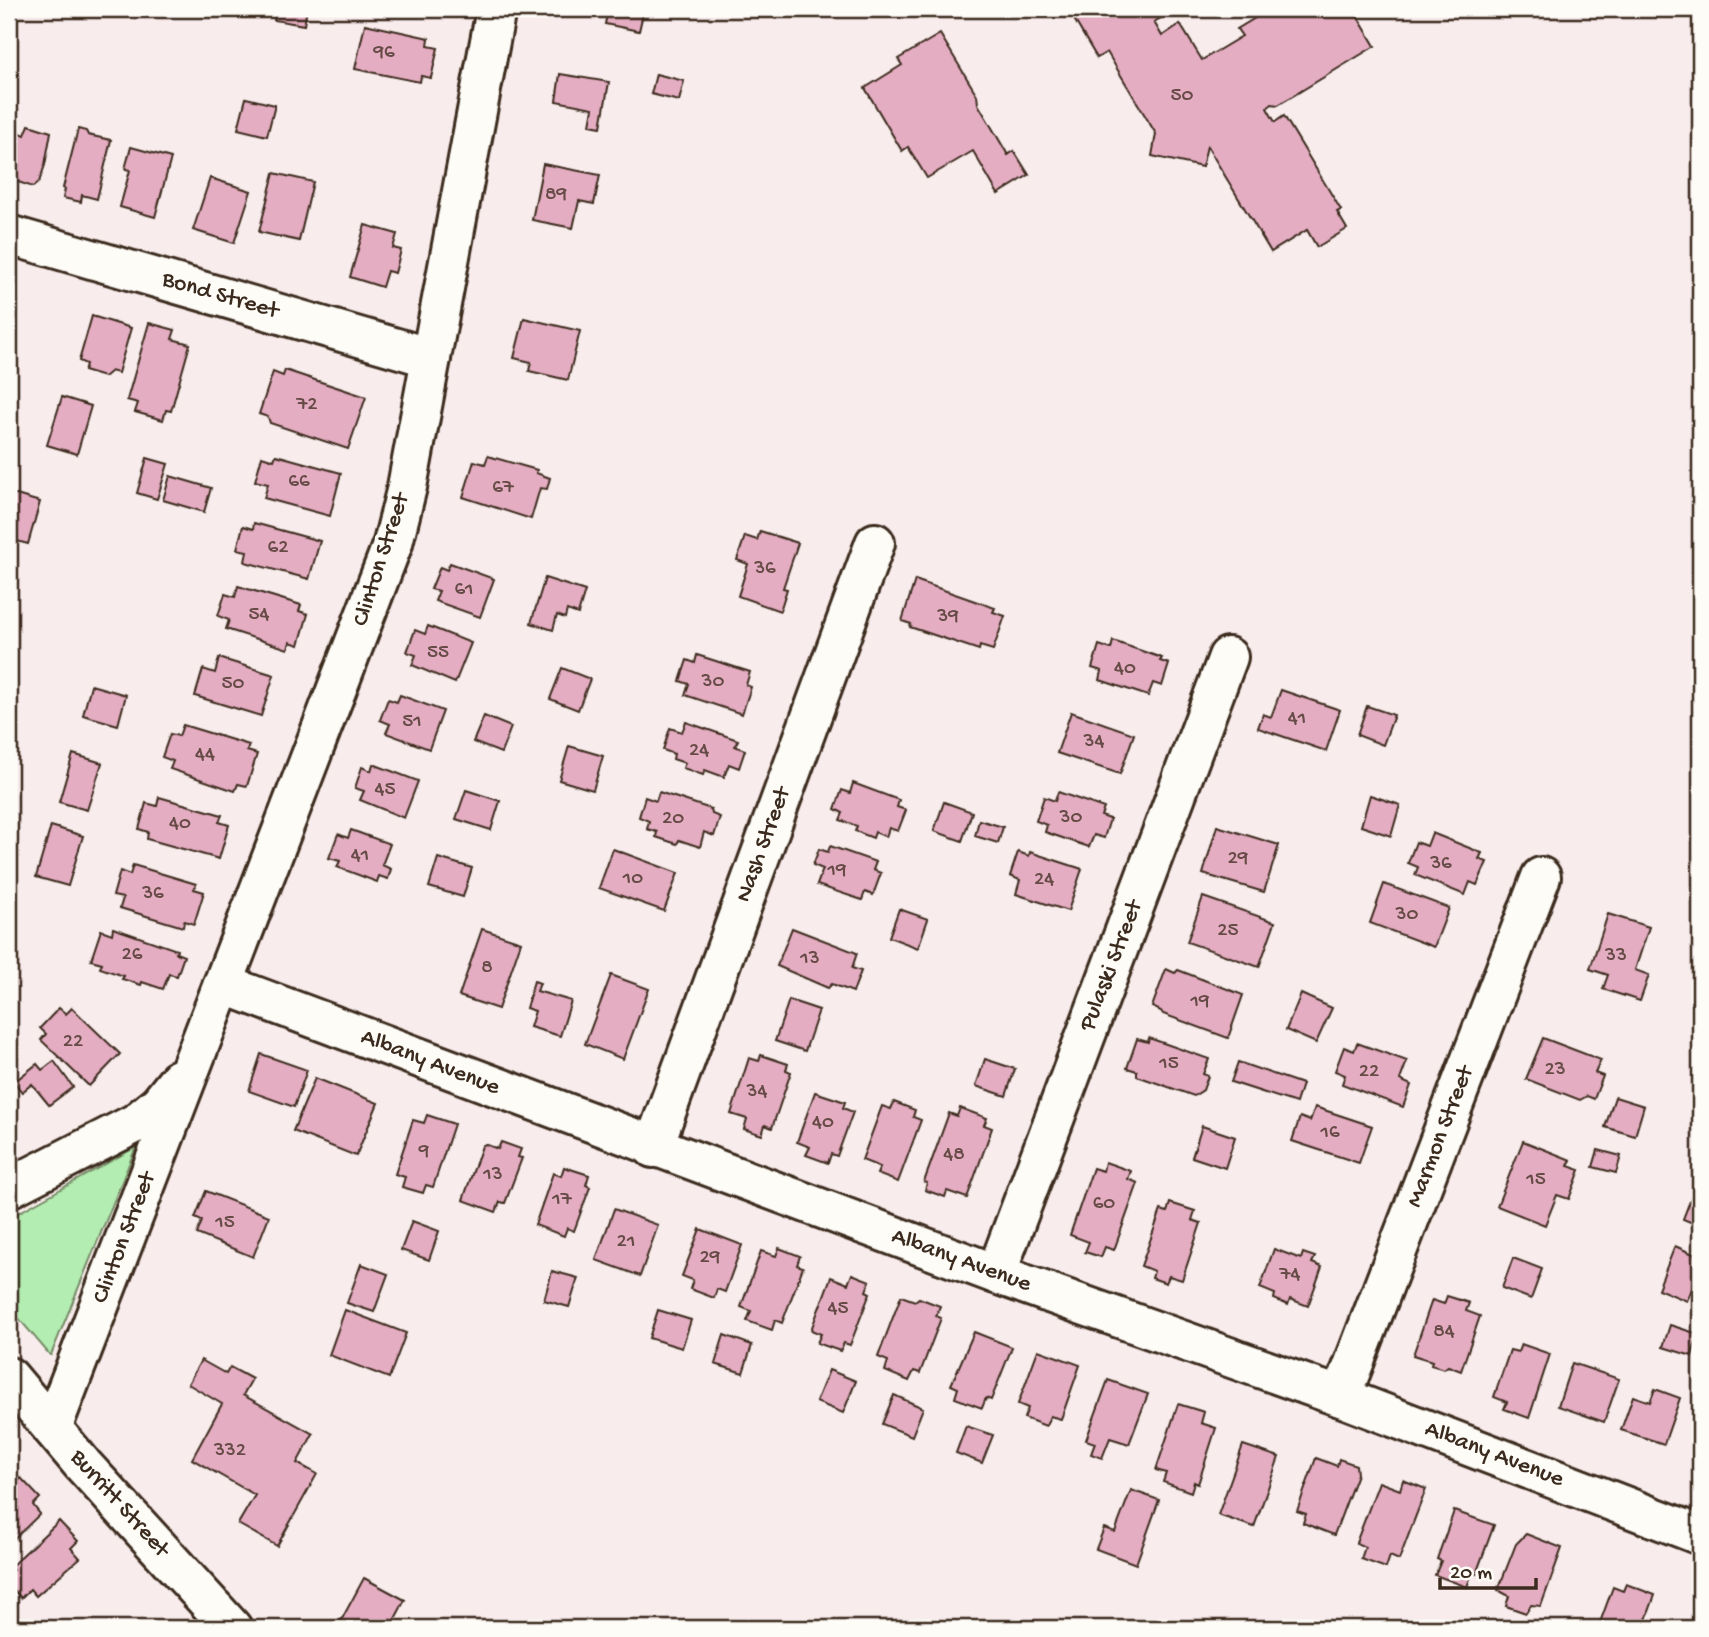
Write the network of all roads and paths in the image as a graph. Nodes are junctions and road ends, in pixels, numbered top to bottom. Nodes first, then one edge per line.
1 (496, 9) edge
2 (9, 234) edge
3 (431, 358) junction
4 (875, 543) dead end
5 (1228, 657) dead end
6 (1541, 877) dead end
7 (223, 984) junction
8 (199, 1047) junction
9 (653, 1148) junction
10 (9, 1188) edge
11 (996, 1274) junction
12 (9, 1377) edge
13 (1341, 1397) junction
14 (52, 1428) junction
15 (1697, 1523) edge
16 (232, 1628) edge

1 - 3 street, Clinton Street
2 - 3 street, Bond Street
3 - 7 street, Clinton Street
4 - 9 street, Nash Street
5 - 11 street, Pulaski Street
6 - 13 street, Marmon Street
7 - 8 street, Clinton Street
7 - 9 street, Albany Avenue
8 - 10 street, Clinton Street
8 - 14 street, Clinton Street
9 - 11 street, Albany Avenue
11 - 13 street, Albany Avenue
12 - 14 street, Burritt Street
13 - 15 street, Albany Avenue
14 - 16 street, Burritt Street

